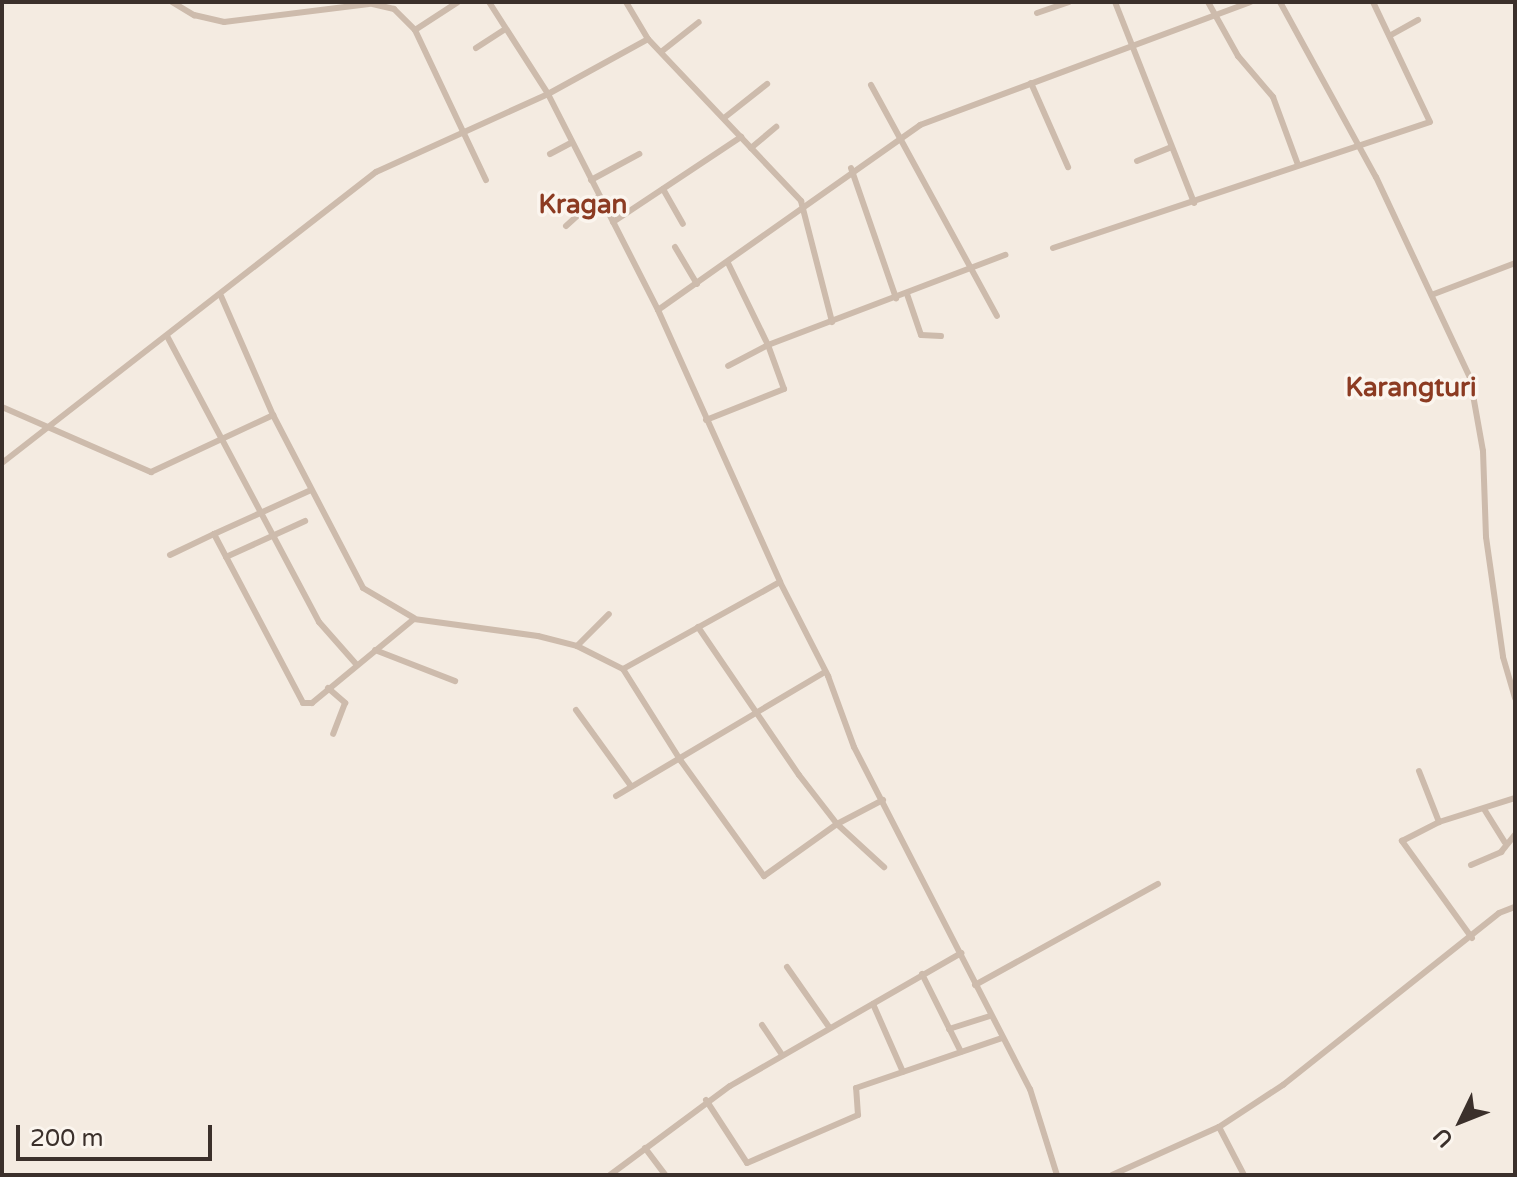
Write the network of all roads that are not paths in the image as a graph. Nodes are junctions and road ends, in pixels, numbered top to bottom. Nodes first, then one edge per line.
1 (172, 2) edge
2 (458, 2) edge
3 (489, 2) edge
4 (1069, 2) edge
5 (1115, 2) edge
6 (1208, 2) edge
7 (1250, 2) edge
8 (1280, 2) edge
9 (1373, 2) edge
10 (366, 3) edge
11 (629, 3) edge
12 (1037, 13) dead end
13 (1218, 17) junction
14 (1418, 20) dead end
15 (699, 22) dead end
16 (505, 29) junction
17 (415, 30) junction
18 (1391, 35) junction
19 (648, 39) junction
20 (476, 48) dead end
21 (1132, 48) junction
22 (661, 52) junction
23 (1031, 83) junction
24 (767, 84) dead end
25 (871, 85) dead end
26 (548, 94) junction
27 (724, 118) junction
28 (776, 127) dead end
29 (462, 132) junction
30 (899, 136) junction
31 (741, 137) junction
32 (571, 143) junction
33 (1171, 147) junction
34 (1358, 147) junction
35 (751, 148) junction
36 (550, 154) dead end
37 (639, 154) dead end
38 (1137, 161) dead end
39 (1298, 165) junction
40 (1068, 167) dead end
41 (851, 168) junction
42 (486, 180) dead end
43 (591, 180) junction
44 (663, 189) junction
45 (599, 196) junction
46 (1194, 203) junction
47 (804, 208) junction
48 (613, 222) junction
49 (683, 224) dead end
50 (566, 226) dead end
51 (675, 247) dead end
52 (1053, 248) dead end
53 (1005, 255) dead end
54 (728, 263) junction
55 (1515, 263) edge
56 (970, 264) junction
57 (697, 284) junction
58 (907, 294) junction
59 (1434, 294) junction
60 (221, 296) junction
61 (896, 298) junction
62 (658, 310) junction
63 (997, 316) dead end
64 (832, 322) junction
65 (167, 336) junction
66 (941, 336) dead end
67 (768, 345) junction
68 (728, 366) dead end
69 (2, 407) edge
70 (273, 415) junction
71 (706, 420) junction
72 (51, 429) junction
73 (222, 437) junction
74 (2, 463) edge
75 (311, 490) junction
76 (261, 513) junction
77 (305, 521) dead end
78 (214, 534) junction
79 (272, 534) junction
80 (170, 555) dead end
81 (226, 557) junction
82 (780, 582) junction
83 (609, 614) dead end
84 (414, 619) junction
85 (698, 627) junction
86 (577, 646) junction
87 (375, 650) junction
88 (356, 664) junction
89 (623, 669) junction
90 (823, 673) junction
91 (455, 681) dead end
92 (1512, 684) edge
93 (328, 688) junction
94 (1515, 698) edge
95 (576, 710) dead end
96 (756, 712) junction
97 (333, 734) dead end
98 (681, 761) junction
99 (1419, 771) dead end
100 (631, 786) junction
101 (616, 796) dead end
102 (1515, 798) edge
103 (883, 800) junction
104 (1484, 809) junction
105 (1439, 822) junction
106 (837, 824) junction
107 (1515, 835) edge
108 (1505, 842) junction
109 (1471, 865) dead end
110 (884, 867) dead end
111 (1158, 884) dead end
112 (1515, 907) edge
113 (1472, 938) junction
114 (961, 953) junction
115 (787, 967) dead end
116 (922, 974) junction
117 (975, 985) junction
118 (873, 1004) junction
119 (990, 1016) junction
120 (762, 1025) dead end
121 (829, 1027) junction
122 (949, 1029) junction
123 (1002, 1038) junction
124 (961, 1052) junction
125 (782, 1055) junction
126 (903, 1072) junction
127 (706, 1100) junction
128 (1219, 1127) junction
129 (645, 1148) junction
130 (610, 1175) edge
131 (665, 1175) edge
132 (1057, 1175) edge
133 (1112, 1175) edge
134 (1244, 1175) edge

1 - 10 street
2 - 17 street
3 - 16 street
4 - 12 street
5 - 21 street
6 - 13 street
7 - 13 street
8 - 34 street
9 - 18 street
10 - 17 street
11 - 19 street
13 - 21 street
13 - 39 street
14 - 18 street
15 - 22 street
16 - 20 street
16 - 26 street
17 - 29 street
18 - 34 street
19 - 22 street
19 - 26 street
21 - 23 street
21 - 33 street
22 - 27 street
23 - 30 street
23 - 40 street
24 - 27 street
25 - 30 street
26 - 29 street
26 - 32 street
27 - 31 street
28 - 35 street
29 - 42 street
29 - 60 street
30 - 41 street
30 - 56 street
31 - 35 street
31 - 44 street
32 - 36 street
32 - 43 street
33 - 38 street
33 - 46 street
34 - 39 street
34 - 59 street
35 - 47 street
37 - 43 street
39 - 46 street
41 - 47 street
41 - 61 street
43 - 45 street
44 - 48 street
44 - 49 street
45 - 48 street
45 - 50 street
46 - 52 street
47 - 54 street
47 - 64 street
48 - 62 street
51 - 57 street
53 - 56 street
54 - 57 street
54 - 67 street
55 - 59 street
56 - 58 street
56 - 63 street
57 - 62 street
58 - 61 street
58 - 66 street
59 - 92 street
60 - 65 street
60 - 70 street
61 - 64 street
62 - 71 street
64 - 67 street
65 - 72 street
65 - 73 street
67 - 68 street
67 - 71 street
69 - 72 street
70 - 73 street
70 - 75 street
71 - 82 street
72 - 73 street
72 - 74 street
73 - 76 street
75 - 76 street
75 - 84 street
76 - 78 street
76 - 79 street
77 - 79 street
78 - 80 street
78 - 81 street
79 - 81 street
79 - 88 street
81 - 93 street
82 - 85 street
82 - 90 street
83 - 86 street
84 - 86 street
84 - 87 street
85 - 89 street
85 - 96 street
86 - 89 street
87 - 88 street
87 - 91 street
88 - 93 street
89 - 98 street
90 - 96 street
90 - 103 street
92 - 94 street
93 - 97 street
95 - 100 street
96 - 98 street
96 - 106 street
98 - 100 street
98 - 106 street
99 - 105 street
100 - 101 street
102 - 104 street
103 - 106 street
103 - 114 street
104 - 105 street
104 - 108 street
105 - 113 street
106 - 110 street
107 - 108 street
108 - 109 street
111 - 117 street
112 - 113 street
113 - 128 street
114 - 116 street
114 - 117 street
115 - 121 street
116 - 118 street
116 - 122 street
117 - 119 street
118 - 121 street
118 - 126 street
119 - 122 street
119 - 123 street
120 - 125 street
121 - 125 street
122 - 124 street
123 - 124 street
123 - 132 street
124 - 126 street
125 - 127 street
126 - 127 street
127 - 129 street
128 - 133 street
128 - 134 street
129 - 130 street
129 - 131 street

